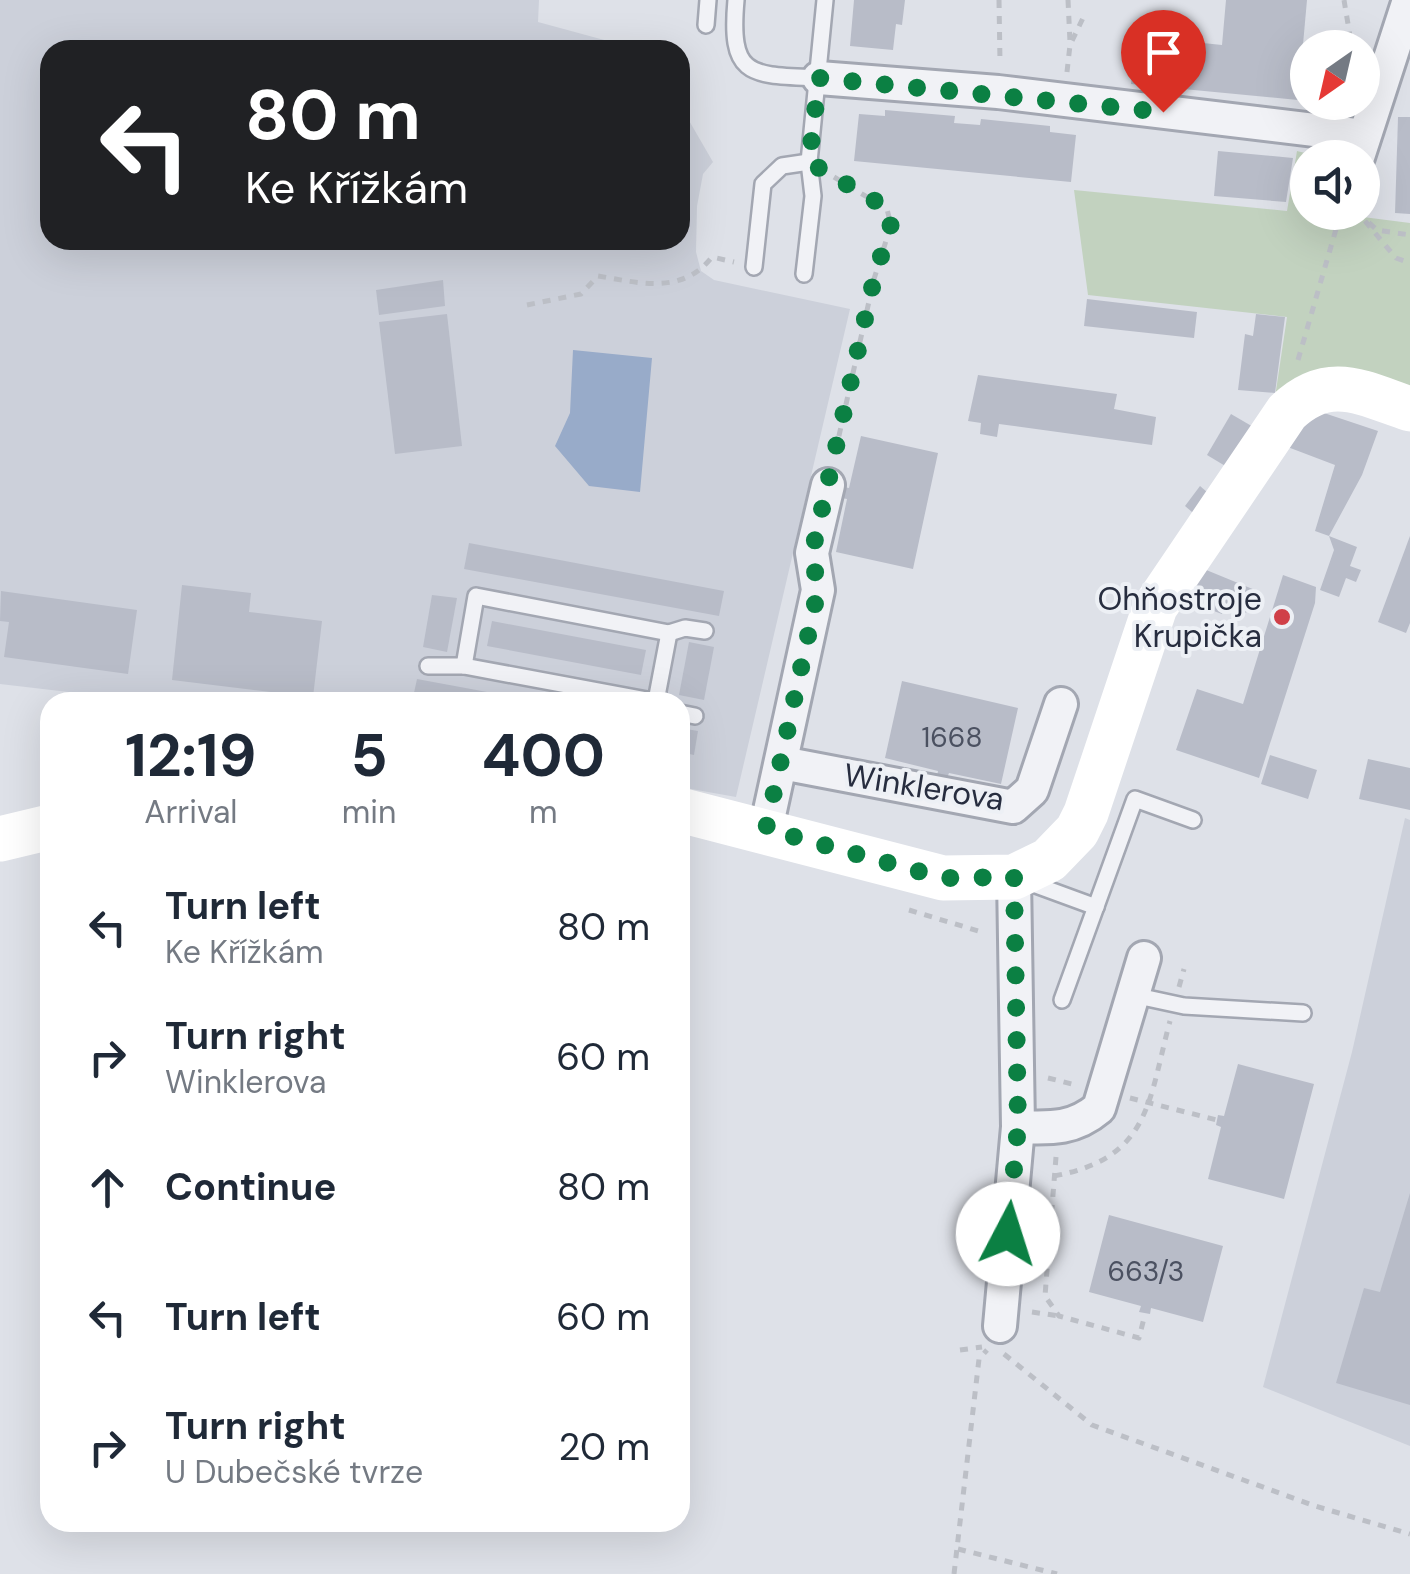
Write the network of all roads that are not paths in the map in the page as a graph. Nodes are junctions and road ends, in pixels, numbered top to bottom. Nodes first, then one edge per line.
1 (708, 0) edge
2 (736, 0) edge
3 (825, 0) edge
4 (1409, 0) edge
5 (706, 25) dead end
6 (819, 78) junction
7 (1317, 140) edge
8 (1363, 140) edge
9 (809, 162) junction
10 (754, 267) road end
11 (804, 274) dead end
12 (1410, 410) edge
13 (828, 486) road end
14 (705, 631) dead end
15 (669, 633) junction
16 (428, 666) dead end
17 (464, 666) junction
18 (563, 692) edge
19 (659, 692) edge
20 (1061, 704) dead end
21 (782, 764) junction
22 (690, 812) edge
23 (1194, 820) dead end
24 (40, 829) edge
25 (766, 829) junction
26 (0, 839) edge
27 (1014, 877) junction
28 (1096, 906) junction
29 (1144, 958) dead end
30 (1133, 995) junction
31 (1062, 1000) dead end
32 (1303, 1013) dead end
33 (1018, 1126) junction
34 (1000, 1326) road end

1 - 5 lane
2 - 6 lane
3 - 6 lane
4 - 8 street
6 - 7 street
6 - 9 lane
9 - 10 lane
9 - 11 lane
12 - 27 street
13 - 21 street
14 - 15 lane
15 - 17 lane
15 - 19 lane
16 - 17 lane
17 - 18 lane
20 - 21 street, Winklerova
21 - 25 street
22 - 25 street
23 - 28 lane
24 - 26 street
25 - 27 street
27 - 28 lane
27 - 33 street
28 - 31 lane
29 - 30 street
30 - 32 lane
30 - 33 street
33 - 34 street

